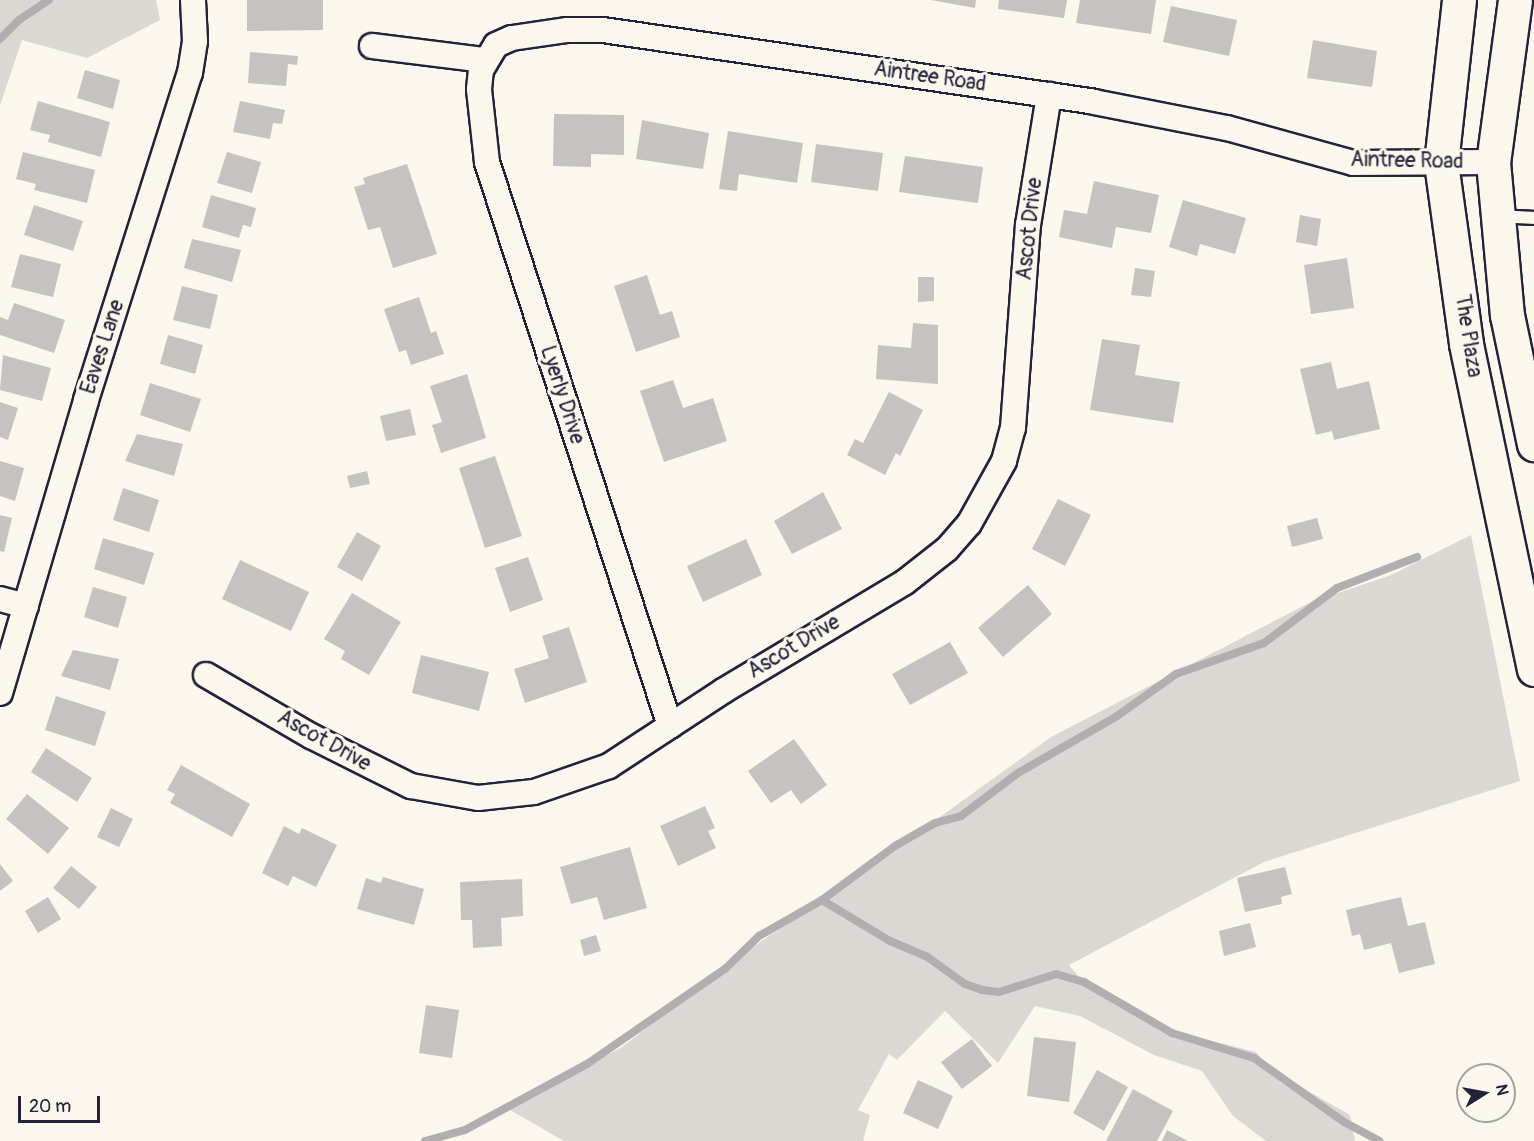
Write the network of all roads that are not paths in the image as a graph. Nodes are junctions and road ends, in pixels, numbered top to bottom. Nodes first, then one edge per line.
1 (193, 0) edge
2 (1459, 0) edge
3 (1515, 0) edge
4 (372, 46) dead end
5 (485, 60) junction
6 (1049, 95) junction
7 (1493, 162) junction
8 (1441, 163) junction
9 (1497, 216) junction
10 (1534, 218) edge
11 (1534, 444) edge
12 (0, 599) edge
13 (26, 606) junction
14 (1534, 669) edge
15 (206, 675) dead end
16 (0, 693) edge
17 (670, 726) junction

1 - 13 street, Eaves Lane
2 - 8 main road, The Plaza
3 - 7 main road, The Plaza
4 - 5 street
5 - 6 street, Aintree Road
5 - 17 street, Lyerly Drive
6 - 8 street, Aintree Road
6 - 17 street, Ascot Drive
7 - 8 street, Aintree Road
7 - 9 main road, The Plaza
8 - 14 main road, The Plaza
9 - 10 lane
9 - 11 main road, The Plaza
12 - 13 street
13 - 16 street, Eaves Lane
15 - 17 street, Ascot Drive

